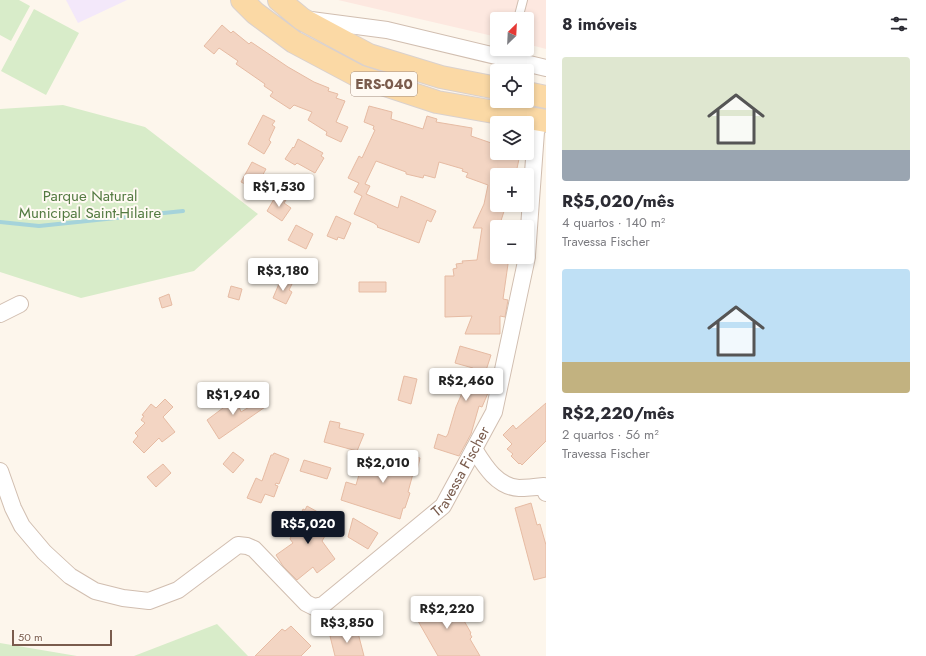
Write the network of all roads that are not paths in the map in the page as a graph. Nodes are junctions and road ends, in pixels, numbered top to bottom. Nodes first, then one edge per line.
1 (242, 0) edge
2 (279, 0) edge
3 (524, 0) edge
4 (520, 12) edge
5 (302, 19) junction
6 (490, 50) edge
7 (516, 56) edge
8 (546, 68) edge
9 (490, 87) edge
10 (534, 94) edge
11 (546, 97) edge
12 (541, 120) edge
13 (531, 220) edge
14 (525, 264) edge
15 (20, 304) dead end
16 (0, 314) edge
17 (474, 449) junction
18 (0, 471) edge
19 (545, 488) edge

1 - 12 main road, ERS-040
2 - 5 main road, ERS-040
3 - 4 lane
5 - 6 street
5 - 9 main road, ERS-040
7 - 8 street
10 - 11 main road
12 - 13 street, Travessa Fischer
14 - 17 street, Travessa Fischer
15 - 16 street
17 - 18 street, Travessa Fischer
17 - 19 street

